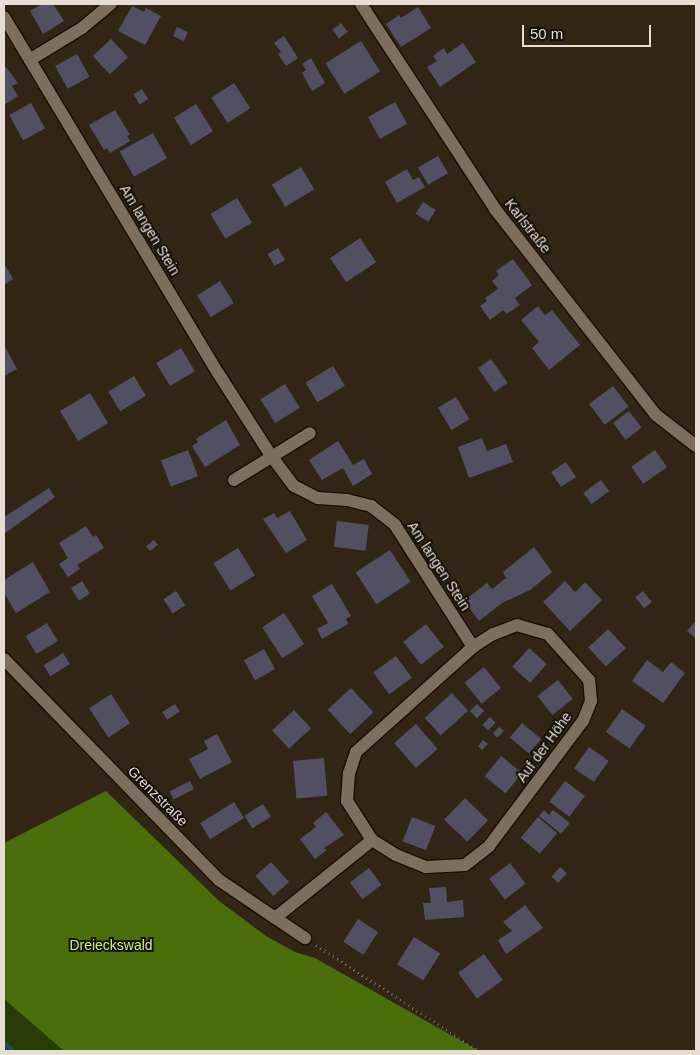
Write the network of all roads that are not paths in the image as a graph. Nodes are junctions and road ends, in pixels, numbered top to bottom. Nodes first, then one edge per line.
1 (112, 4) edge
2 (361, 4) edge
3 (4, 17) edge
4 (31, 59) junction
5 (310, 433) dead end
6 (696, 446) edge
7 (272, 457) junction
8 (234, 480) dead end
9 (473, 646) junction
10 (4, 658) edge
11 (372, 840) junction
12 (275, 918) junction
13 (305, 938) road end

1 - 4 street
2 - 6 street, Karlstraße
3 - 4 street, Am langen Stein
4 - 7 street, Am langen Stein
5 - 7 street
7 - 8 street
7 - 9 street, Am langen Stein
9 - 11 street, Auf der Höhe
9 - 11 street, Auf der Höhe
10 - 12 street, Grenzstraße
11 - 12 street
12 - 13 street, Grenzstraße

